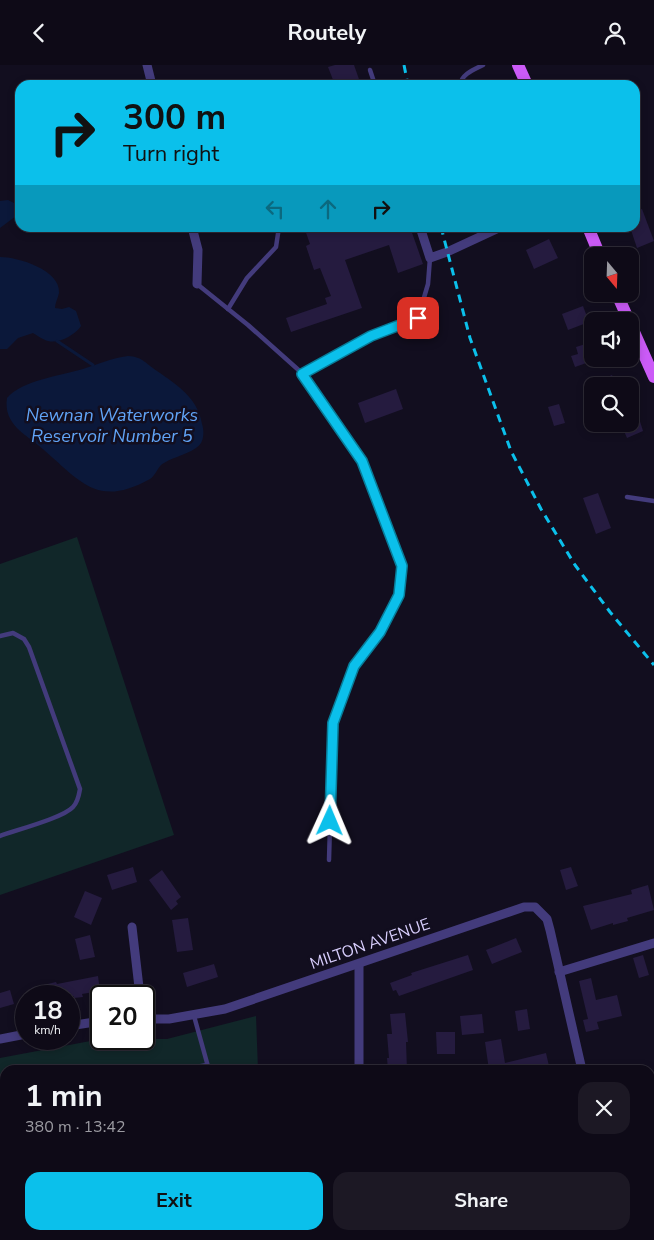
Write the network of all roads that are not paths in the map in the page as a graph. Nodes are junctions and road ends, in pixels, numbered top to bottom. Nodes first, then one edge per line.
1 (147, 65) edge
2 (482, 65) edge
3 (518, 65) edge
4 (370, 70) dead end
5 (151, 80) edge
6 (373, 80) edge
7 (461, 80) edge
8 (525, 80) edge
9 (193, 232) edge
10 (278, 232) edge
11 (422, 232) edge
12 (491, 232) edge
13 (590, 232) edge
14 (596, 247) edge
15 (430, 258) junction
16 (197, 284) joint
17 (228, 309) junction
18 (639, 343) edge
19 (302, 374) junction
20 (654, 377) edge
21 (627, 497) dead end
22 (654, 501) edge
23 (0, 636) edge
24 (0, 836) edge
25 (329, 860) dead end
26 (132, 927) dead end
27 (654, 943) edge
28 (359, 964) junction
29 (559, 972) junction
30 (139, 985) edge
31 (194, 1016) junction
32 (155, 1019) edge
33 (15, 1036) edge
34 (0, 1039) edge
35 (207, 1065) edge
36 (359, 1065) edge
37 (581, 1065) edge

1 - 5 street
2 - 7 lane
3 - 8 main road
4 - 6 lane
9 - 16 street
10 - 17 lane
11 - 15 street
12 - 15 street
13 - 14 main road
15 - 19 lane
16 - 17 lane
17 - 19 lane
18 - 20 main road
19 - 25 lane
21 - 22 lane
23 - 24 lane
26 - 30 street
27 - 29 street
28 - 29 street, MILTON AVENUE
28 - 31 street, MILTON AVENUE
28 - 36 street
29 - 37 street
31 - 32 street, MILTON AVENUE
31 - 35 lane
33 - 34 street

